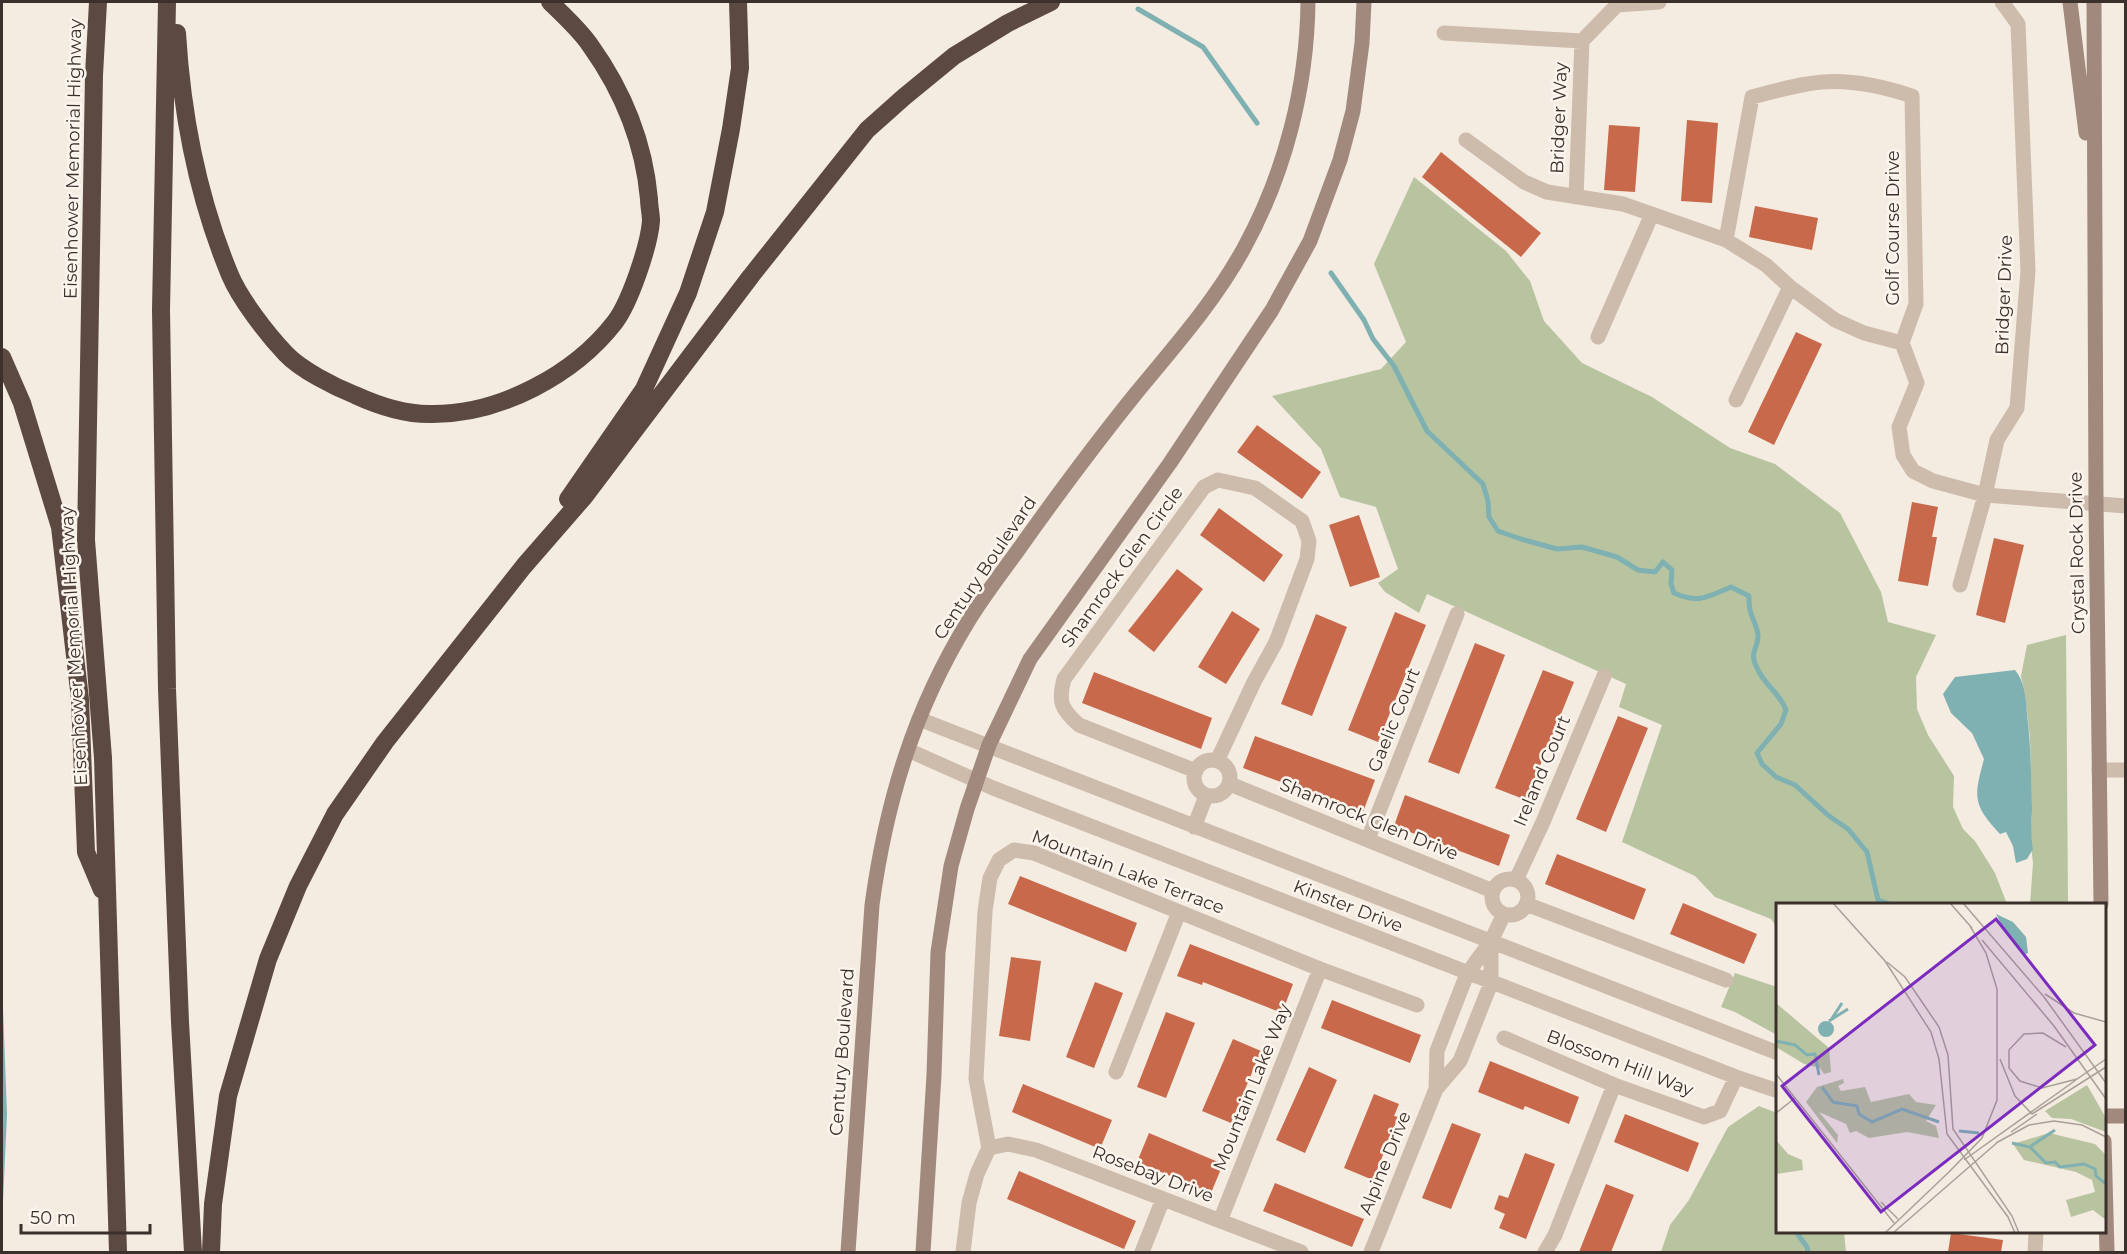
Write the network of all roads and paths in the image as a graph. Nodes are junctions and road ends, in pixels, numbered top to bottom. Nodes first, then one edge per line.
1 (98, 2) edge
2 (167, 2) edge
3 (175, 2) edge
4 (549, 2) edge
5 (738, 2) edge
6 (1051, 2) edge
7 (1308, 2) edge
8 (1364, 2) edge
9 (1659, 2) edge
10 (2002, 2) edge
11 (2070, 2) edge
12 (2094, 2) edge
13 (1444, 33) dead end
14 (1582, 41) junction
15 (1466, 140) dead end
16 (1575, 196) junction
17 (2094, 202) junction
18 (1652, 214) junction
19 (1726, 240) junction
20 (1790, 286) junction
21 (1598, 337) dead end
22 (1902, 343) junction
23 (2, 357) edge
24 (1736, 400) dead end
25 (1985, 495) junction
26 (2096, 505) junction
27 (2126, 506) edge
28 (524, 566) junction
29 (1960, 585) dead end
30 (1456, 614) dead end
31 (1604, 676) dead end
32 (919, 719) junction
33 (989, 745) junction
34 (908, 750) junction
35 (1217, 761) junction
36 (2126, 770) edge
37 (1196, 771) junction
38 (2099, 771) junction
39 (976, 781) junction
40 (1230, 784) junction
41 (1206, 795) junction
42 (1194, 827) junction
43 (1368, 839) junction
44 (1516, 880) junction
45 (1493, 891) junction
46 (2101, 903) edge
47 (107, 904) junction
48 (1527, 904) junction
49 (1179, 912) junction
50 (1504, 914) junction
51 (1491, 941) junction
52 (1320, 969) junction
53 (1467, 974) junction
54 (1726, 981) dead end
55 (1491, 983) junction
56 (1417, 1005) dead end
57 (1504, 1038) dead end
58 (1776, 1052) edge
59 (1116, 1072) dead end
60 (1736, 1077) junction
61 (1614, 1084) junction
62 (1436, 1089) junction
63 (1776, 1090) edge
64 (2106, 1116) edge
65 (2126, 1116) edge
66 (989, 1148) junction
67 (1163, 1199) junction
68 (2106, 1215) edge
69 (1220, 1221) junction
70 (2036, 1233) edge
71 (118, 1252) edge
72 (193, 1252) edge
73 (210, 1252) edge
74 (848, 1252) edge
75 (923, 1252) edge
76 (963, 1252) edge
77 (1142, 1252) edge
78 (1301, 1252) edge
79 (1371, 1252) edge
80 (1545, 1252) edge
81 (2036, 1252) edge
82 (2107, 1252) edge

1 - 47 highway, Eisenhower Memorial Highway
2 - 72 highway
3 - 4 highway
5 - 28 highway
6 - 28 highway
7 - 32 street, Century Boulevard
8 - 33 street
9 - 14 street
10 - 25 street, Bridger Drive
11 - 17 street, Crystal Rock Drive
12 - 17 street, Crystal Rock Drive
13 - 14 street
14 - 16 street, Bridger Way
15 - 16 street
16 - 18 street
17 - 26 street, Crystal Rock Drive
18 - 19 street
18 - 21 street
19 - 20 street
19 - 22 street, Golf Course Drive
20 - 22 street
20 - 24 street
22 - 25 street
23 - 47 highway
25 - 26 street
25 - 29 street, Bridger Drive
26 - 27 street
26 - 38 street, Crystal Rock Drive
28 - 73 highway
30 - 43 street, Gaelic Court
31 - 44 street, Ireland Court
32 - 33 street, Kinster Drive
32 - 34 street, Century Boulevard
33 - 39 street
33 - 42 street, Kinster Drive
34 - 39 street, Kinster Drive
34 - 74 street, Century Boulevard
35 - 37 street
35 - 37 street, Shamrock Glen Circle
35 - 40 street
36 - 38 street
37 - 41 street
38 - 46 street, Crystal Rock Drive
39 - 53 street, Kinster Drive
39 - 75 street
40 - 41 street
40 - 43 street, Shamrock Glen Drive
41 - 42 street
42 - 51 street, Kinster Drive
43 - 45 street, Shamrock Glen Drive
44 - 45 street
44 - 48 street
45 - 50 street
47 - 71 highway, Eisenhower Memorial Highway
48 - 50 street
48 - 54 street
49 - 52 street, Mountain Lake Terrace
49 - 59 street
49 - 66 street, Mountain Lake Terrace
50 - 51 street
51 - 53 street, Alpine Drive
51 - 55 street, Alpine Drive
51 - 58 street, Kinster Drive
52 - 56 street, Mountain Lake Terrace
52 - 69 street, Mountain Lake Way
53 - 55 street, Kinster Drive
53 - 62 street, Alpine Drive
55 - 60 street, Kinster Drive
55 - 62 street, Alpine Drive
57 - 61 street, Blossom Hill Way
60 - 61 street, Blossom Hill Way
60 - 63 street, Kinster Drive
61 - 80 street
62 - 79 street, Alpine Drive
64 - 65 street
66 - 67 street, Rosebay Drive
66 - 76 street
67 - 69 street, Rosebay Drive
67 - 77 street
68 - 82 street
69 - 78 street, Rosebay Drive
70 - 81 street

